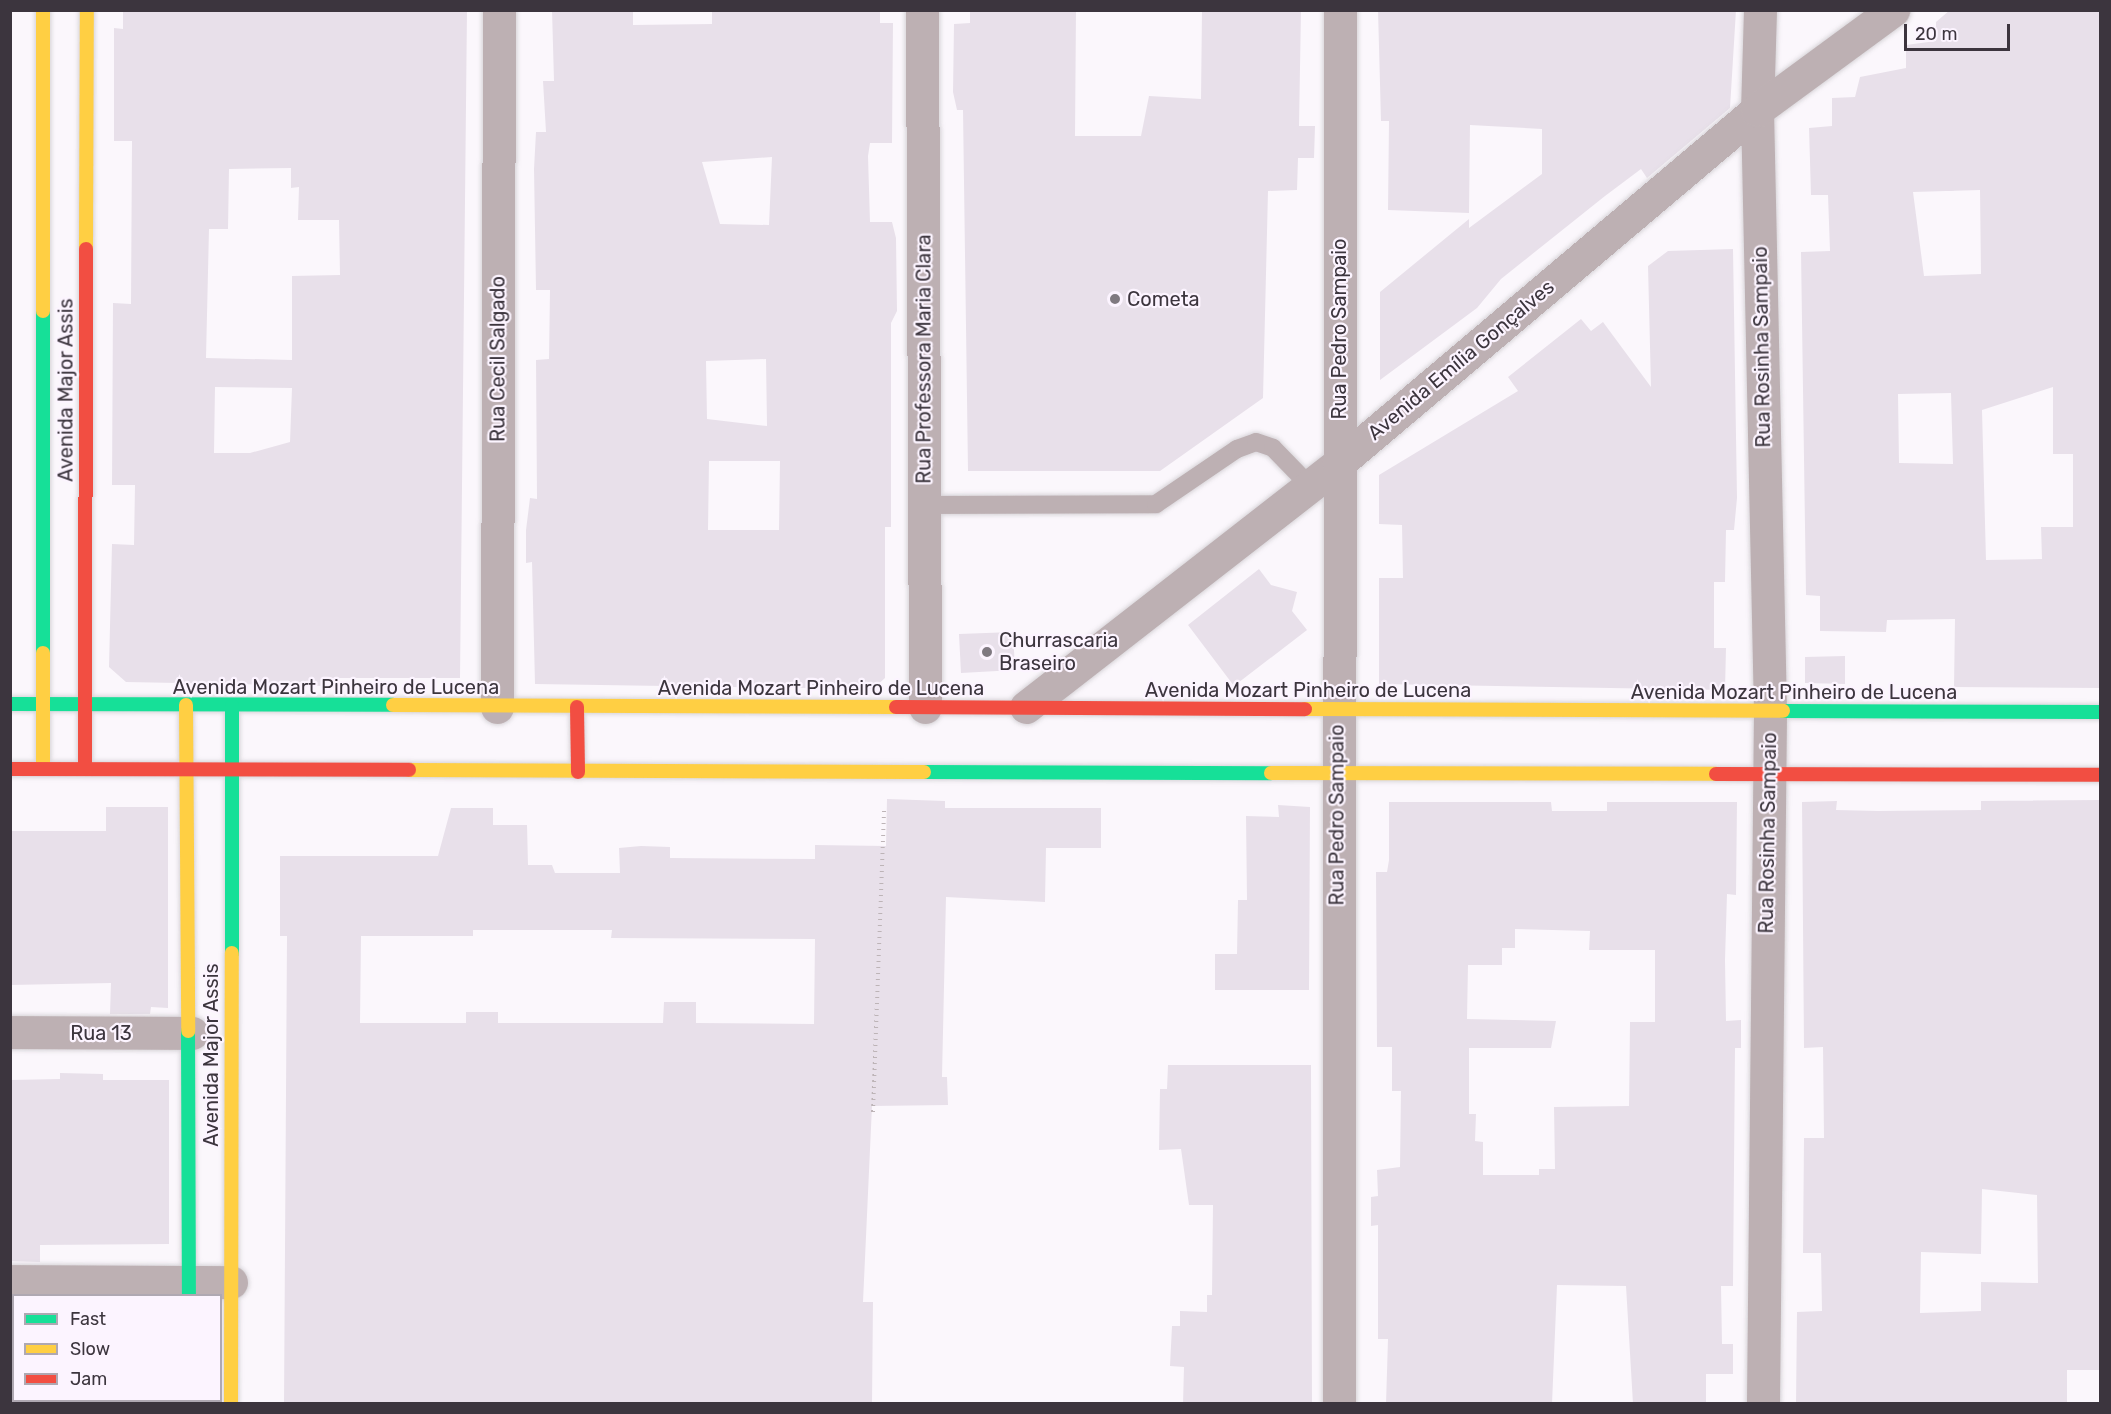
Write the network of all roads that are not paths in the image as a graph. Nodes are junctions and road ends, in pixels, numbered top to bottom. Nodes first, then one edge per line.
1 (43, 10) edge
2 (87, 10) edge
3 (499, 10) edge
4 (922, 10) edge
5 (1340, 10) edge
6 (1760, 10) edge
7 (1893, 10) edge
8 (1757, 110) junction
9 (43, 191) junction
10 (86, 192) junction
11 (1339, 463) junction
12 (1309, 485) junction
13 (925, 505) junction
14 (10, 704) edge
15 (85, 704) junction
16 (43, 705) junction
17 (186, 705) junction
18 (232, 706) junction
19 (497, 707) junction
20 (577, 707) junction
21 (925, 707) junction
22 (1026, 707) junction
23 (1337, 709) junction
24 (1770, 711) junction
25 (2100, 712) edge
26 (10, 769) edge
27 (43, 769) junction
28 (84, 769) junction
29 (188, 769) junction
30 (230, 770) junction
31 (578, 772) junction
32 (2100, 775) edge
33 (1337, 776) junction
34 (1767, 777) junction
35 (10, 1032) edge
36 (192, 1033) junction
37 (10, 1281) edge
38 (231, 1282) junction
39 (189, 1289) edge
40 (231, 1404) edge
41 (1339, 1404) edge
42 (1763, 1404) edge

1 - 9 main road, Avenida Major Assis
2 - 10 main road, Avenida Major Assis
3 - 19 street, Rua Cecil Salgado
4 - 13 street, Rua Professora Maria Clara
5 - 11 street, Rua Pedro Sampaio
6 - 8 street, Rua Rosinha Sampaio
7 - 8 street, Avenida Emília Gonçalves
8 - 11 street, Avenida Emília Gonçalves
8 - 24 street, Rua Rosinha Sampaio
9 - 10 main road
9 - 16 main road, Avenida Major Assis
10 - 15 main road, Avenida Major Assis
11 - 12 street, Avenida Emília Gonçalves
11 - 23 street, Rua Pedro Sampaio
12 - 13 lane
12 - 22 street, Avenida Emília Gonçalves
13 - 21 street, Rua Professora Maria Clara
14 - 16 main road, Avenida Mozart Pinheiro de Lucena
15 - 16 main road, Avenida Mozart Pinheiro de Lucena
15 - 17 main road, Avenida Mozart Pinheiro de Lucena
15 - 28 main road, Avenida Major Assis
16 - 27 main road, Avenida Major Assis
17 - 18 main road, Avenida Mozart Pinheiro de Lucena
17 - 29 main road, Avenida Major Assis
18 - 19 main road, Avenida Mozart Pinheiro de Lucena
18 - 30 main road, Avenida Major Assis
19 - 20 main road, Avenida Mozart Pinheiro de Lucena
20 - 21 main road, Avenida Mozart Pinheiro de Lucena
20 - 31 main road
21 - 22 main road, Avenida Mozart Pinheiro de Lucena
22 - 23 main road, Avenida Mozart Pinheiro de Lucena
23 - 24 main road, Avenida Mozart Pinheiro de Lucena
23 - 33 street, Rua Pedro Sampaio
24 - 25 main road, Avenida Mozart Pinheiro de Lucena
24 - 34 street, Rua Rosinha Sampaio
26 - 27 main road
27 - 28 main road
28 - 29 main road
29 - 30 main road
29 - 36 main road, Avenida Major Assis
30 - 31 main road
30 - 38 main road, Avenida Major Assis
31 - 33 main road
32 - 34 main road
33 - 34 main road
33 - 41 street, Rua Pedro Sampaio
34 - 42 street, Rua Rosinha Sampaio
35 - 36 street, Rua 13
36 - 39 main road, Avenida Major Assis
37 - 39 street
38 - 39 street
38 - 40 main road, Avenida Major Assis

